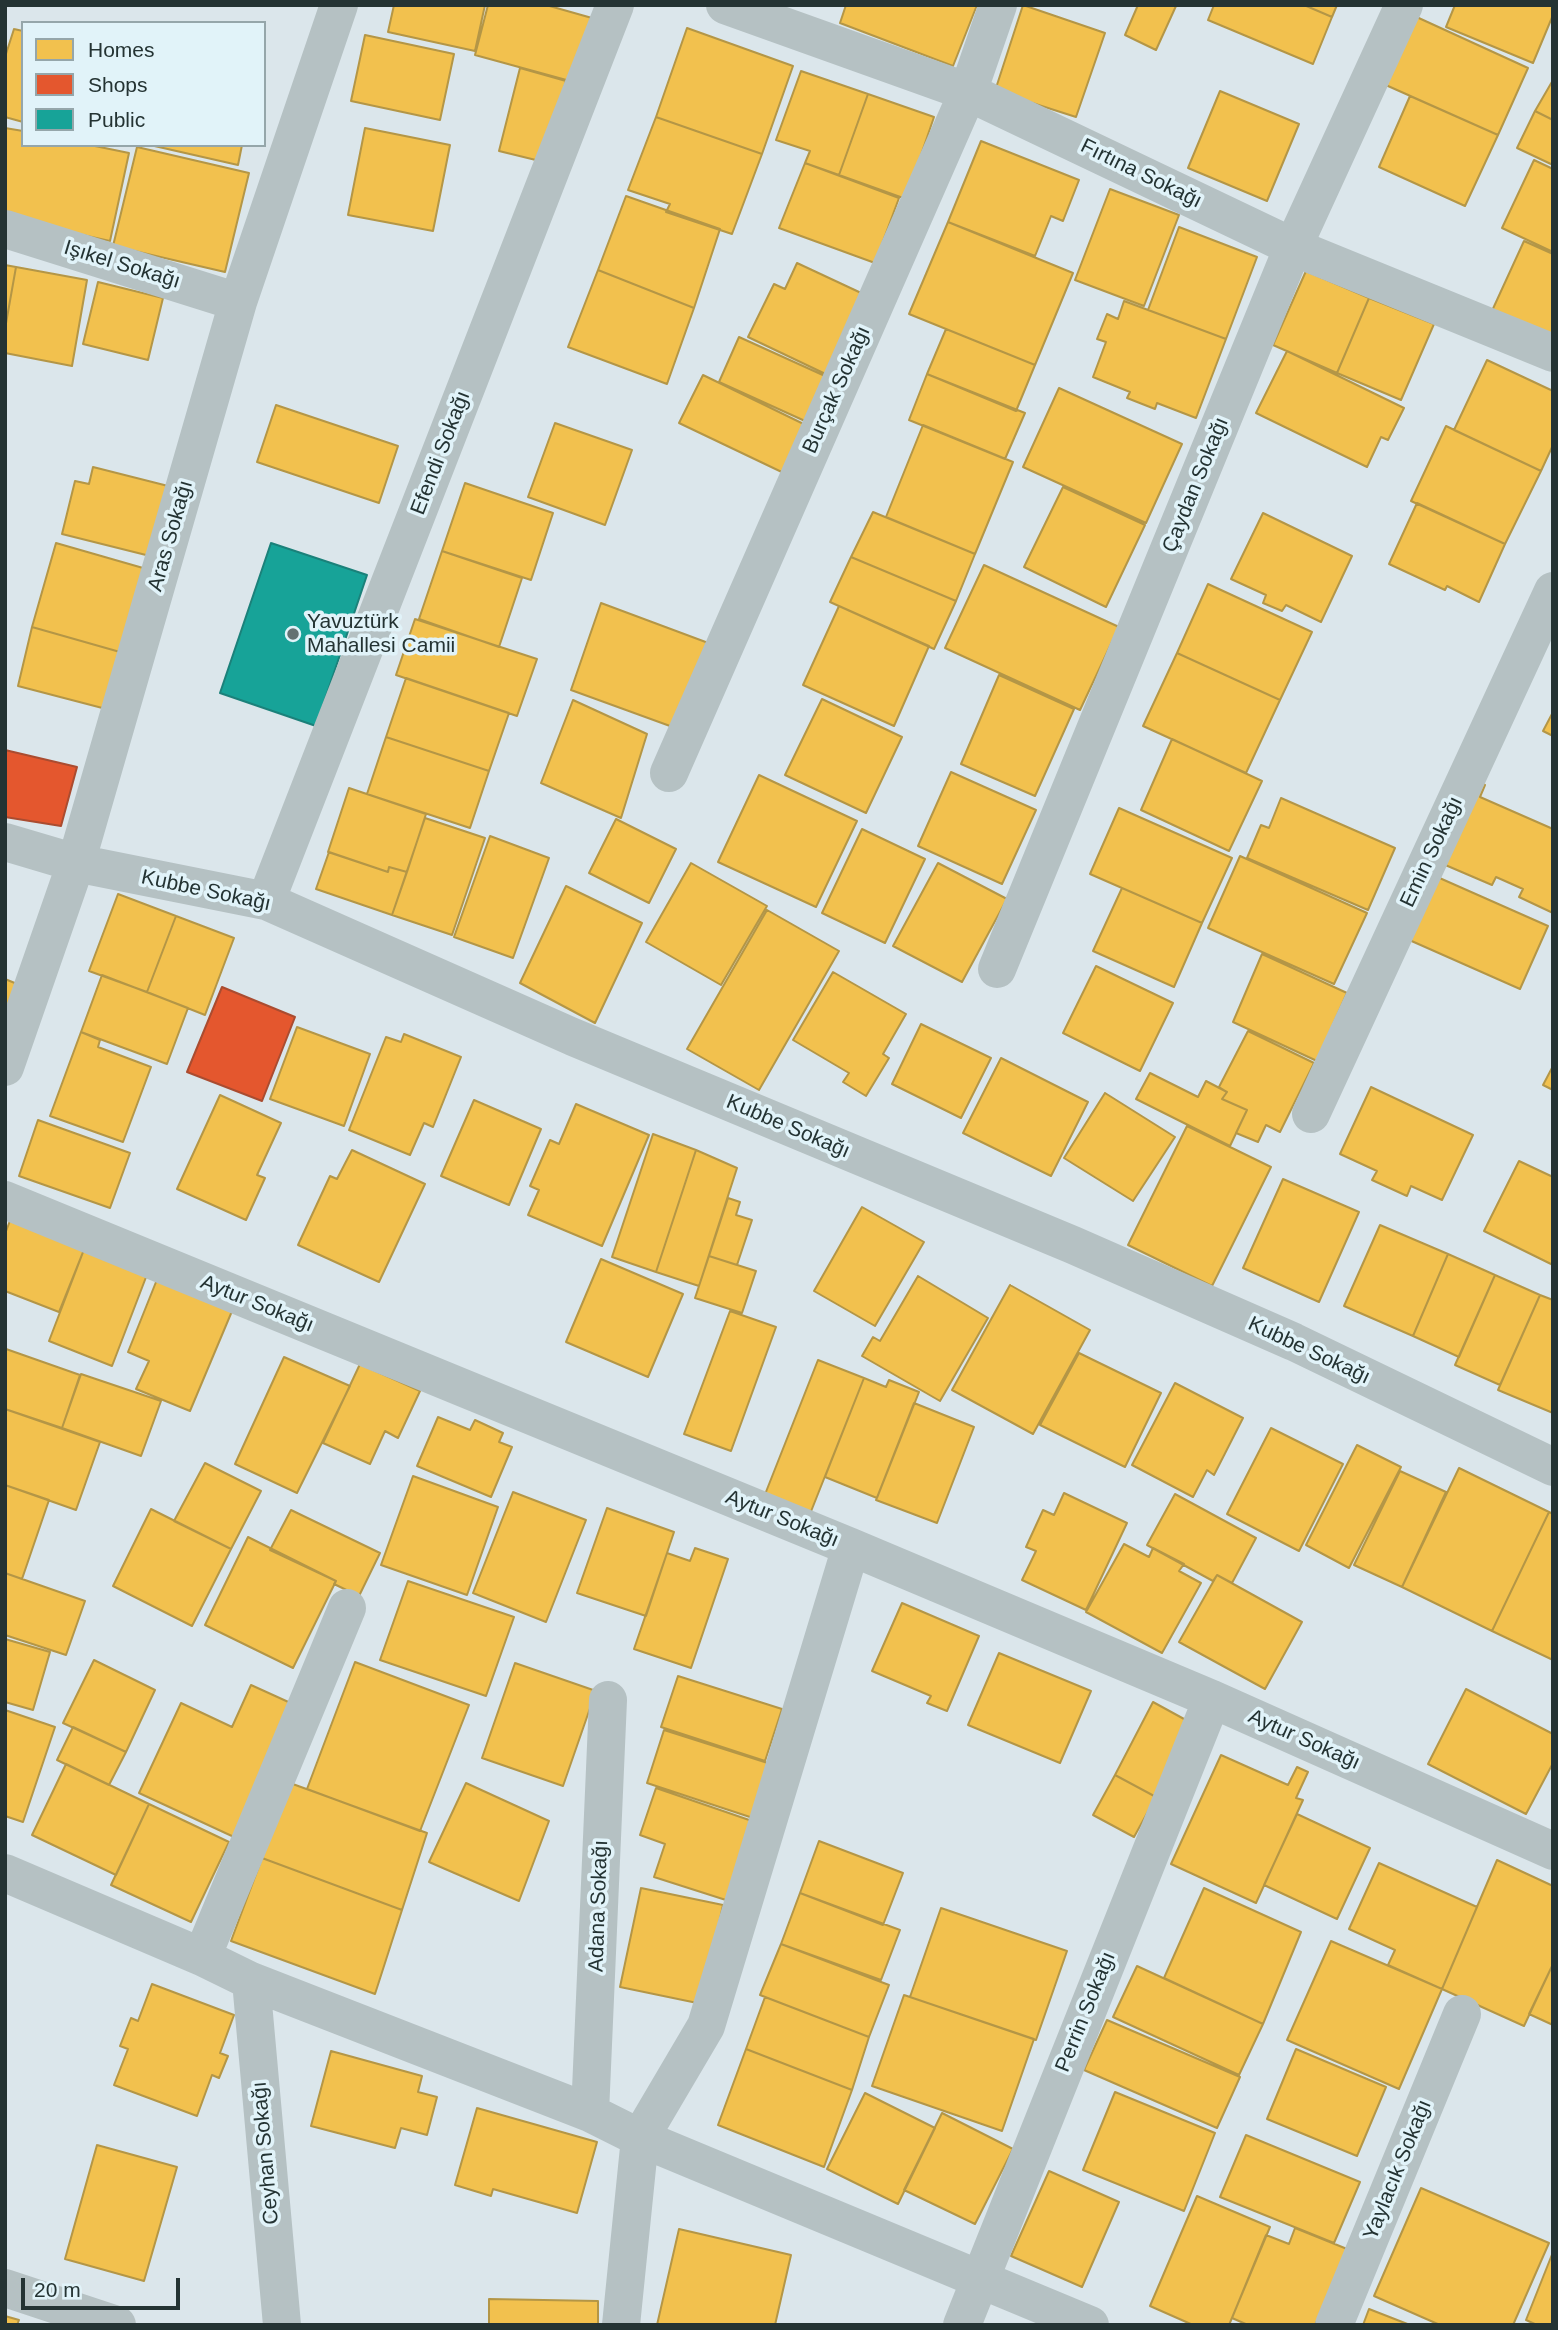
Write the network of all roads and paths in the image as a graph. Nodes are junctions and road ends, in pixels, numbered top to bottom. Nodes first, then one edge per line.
1 (339, 5) edge
2 (615, 5) edge
3 (725, 5) edge
4 (998, 5) edge
5 (1404, 5) edge
6 (968, 92) junction
7 (5, 229) edge
8 (1293, 247) junction
9 (238, 302) junction
10 (1553, 353) edge
11 (1553, 591) edge
12 (669, 773) dead end
13 (5, 842) edge
14 (76, 863) junction
15 (266, 901) junction
16 (997, 969) dead end
17 (5, 1067) edge
18 (1311, 1114) dead end
19 (5, 1200) edge
20 (1553, 1467) edge
21 (851, 1547) junction
22 (347, 1608) dead end
23 (1212, 1699) junction
24 (608, 1700) dead end
25 (1553, 1851) edge
26 (5, 1872) edge
27 (202, 1957) junction
28 (251, 1982) junction
29 (1462, 2014) dead end
30 (590, 2113) junction
31 (640, 2138) junction
32 (979, 2277) junction
33 (5, 2288) edge
34 (117, 2325) edge
35 (282, 2325) edge
36 (621, 2325) edge
37 (962, 2325) edge
38 (1090, 2325) edge
39 (1334, 2325) edge

1 - 9 street, Aras Sokağı
2 - 15 street, Efendi Sokağı
3 - 6 street, Fırtına Sokağı
4 - 6 street, Burçak Sokağı
5 - 8 street, Çaydan Sokağı
6 - 8 street, Fırtına Sokağı
6 - 12 street, Burçak Sokağı
7 - 9 street, Işıkel Sokağı
8 - 10 street, Fırtına Sokağı
8 - 16 street, Çaydan Sokağı
9 - 14 street, Aras Sokağı
11 - 18 street, Emin Sokağı
13 - 14 street, Kubbe Sokağı
14 - 15 street, Kubbe Sokağı
14 - 17 street, Aras Sokağı
15 - 20 street, Kubbe Sokağı
19 - 21 street, Aytur Sokağı
21 - 23 street, Aytur Sokağı
21 - 31 street
22 - 27 street
23 - 25 street, Aytur Sokağı
23 - 32 street, Perrin Sokağı
24 - 30 street, Adana Sokağı
26 - 27 street
27 - 28 street
28 - 30 street
28 - 35 street, Ceyhan Sokağı
29 - 39 street, Yaylacık Sokağı
30 - 31 street
31 - 32 street
31 - 36 street
32 - 37 street, Perrin Sokağı
32 - 38 street
33 - 34 street

